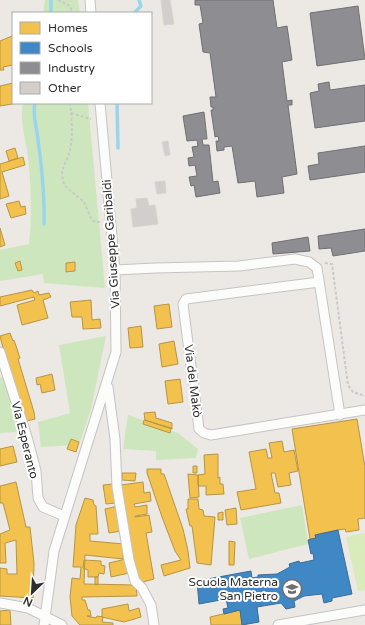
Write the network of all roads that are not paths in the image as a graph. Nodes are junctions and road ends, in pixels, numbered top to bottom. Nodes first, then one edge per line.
1 (90, 0) edge
2 (91, 12) edge
3 (100, 104) edge
4 (115, 270) junction
5 (319, 282) junction
6 (0, 352) edge
7 (107, 383) junction
8 (365, 410) edge
9 (340, 414) junction
10 (64, 516) junction
11 (0, 603) edge
12 (365, 610) edge
13 (45, 620) edge
14 (62, 625) edge
15 (154, 625) edge
16 (278, 625) edge

1 - 2 street
3 - 4 street, Via Giuseppe Garibaldi
4 - 5 street
4 - 7 street, Via Giuseppe Garibaldi
5 - 9 street
5 - 9 street, Via del Makò
6 - 10 street, Via Esperanto
7 - 10 street, Via Giuseppe Garibaldi
7 - 15 street, Via Giuseppe Garibaldi
8 - 9 street, Via del Makò
10 - 13 street, Via Giuseppe Garibaldi
11 - 13 street
12 - 16 street
13 - 14 street

